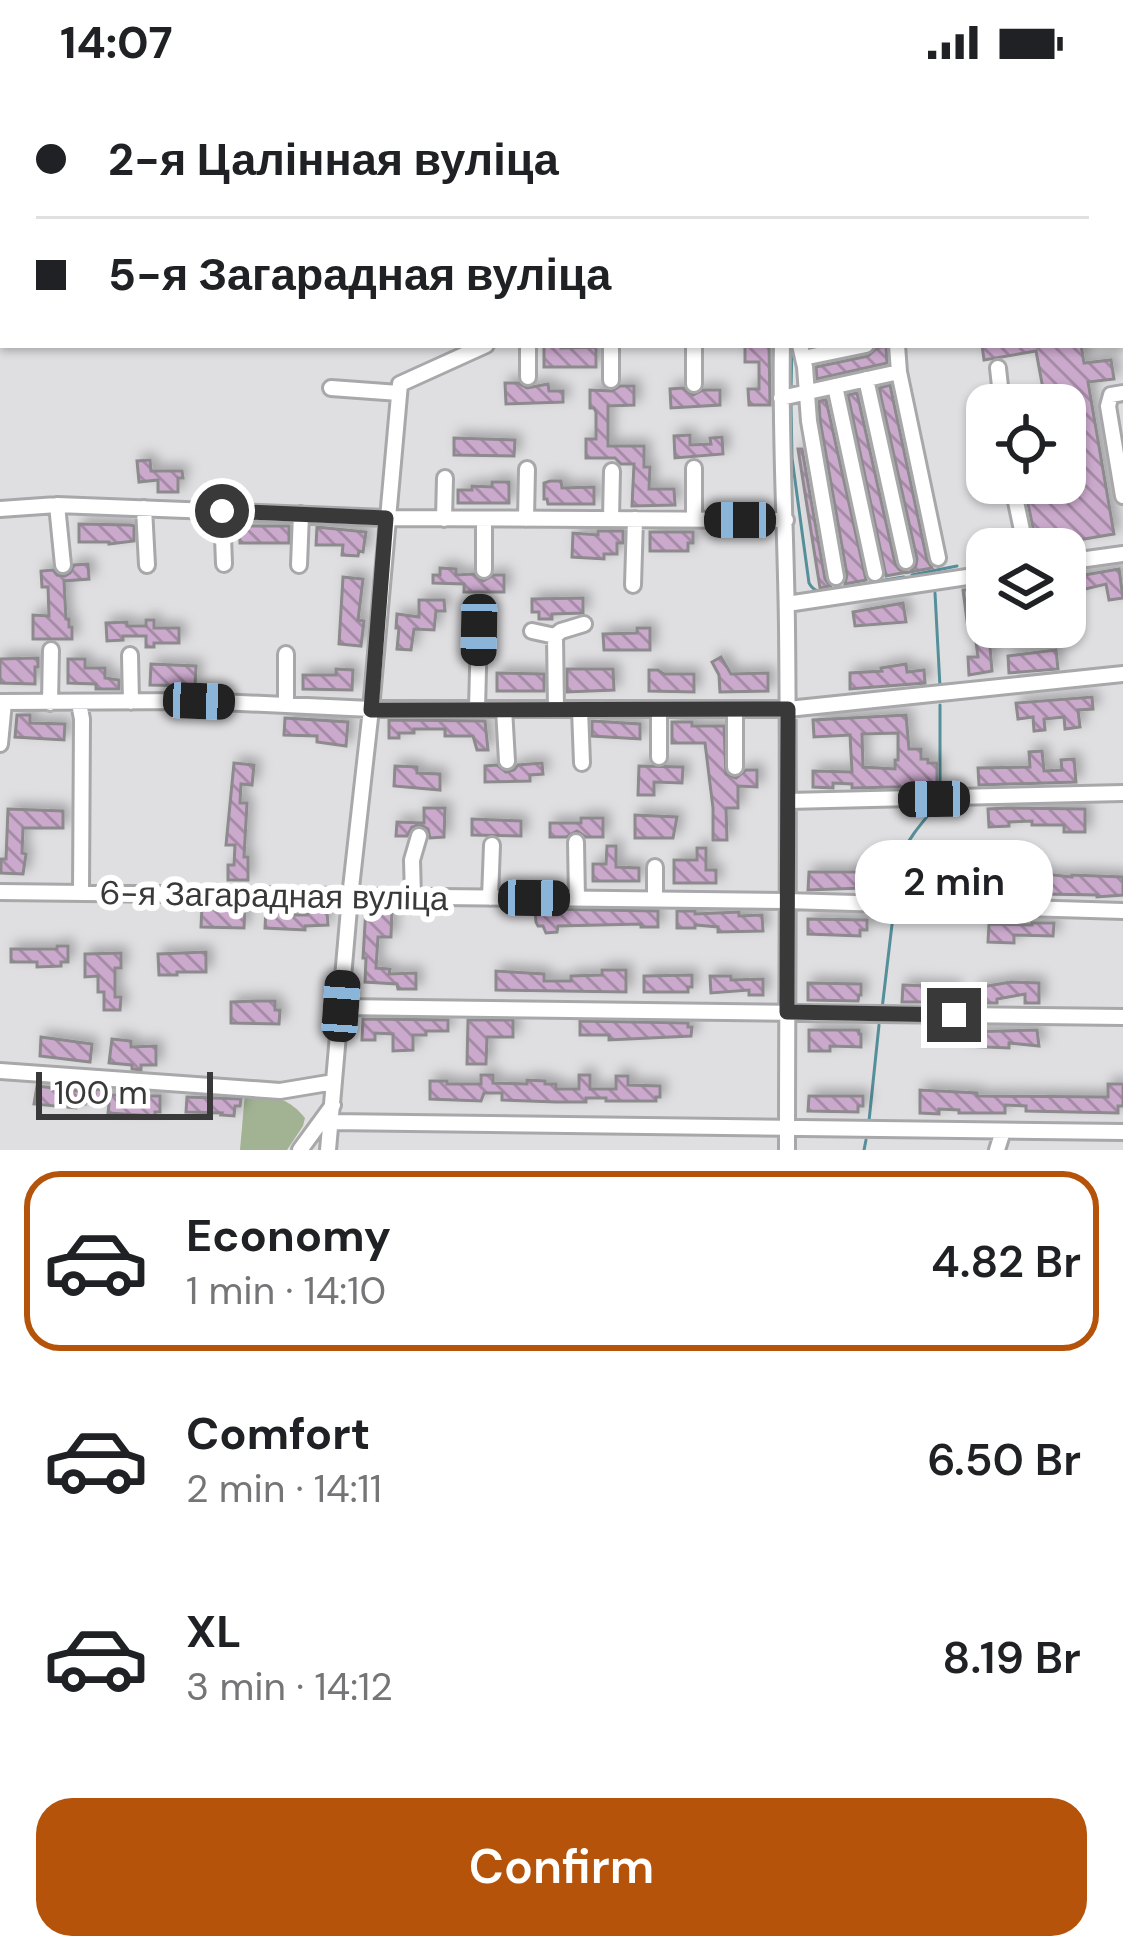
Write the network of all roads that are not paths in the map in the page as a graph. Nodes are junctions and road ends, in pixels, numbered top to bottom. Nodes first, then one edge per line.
1 (480, 348) edge
2 (528, 348) edge
3 (611, 348) edge
4 (694, 348) edge
5 (782, 348) edge
6 (834, 348) edge
7 (897, 348) edge
8 (802, 351) edge
9 (998, 368) dead end
10 (899, 373) junction
11 (528, 377) dead end
12 (866, 379) junction
13 (611, 380) dead end
14 (694, 384) dead end
15 (1000, 384) edge
16 (835, 386) junction
17 (331, 388) dead end
18 (399, 389) junction
19 (806, 392) junction
20 (1123, 393) edge
21 (781, 398) junction
22 (1120, 458) edge
23 (694, 468) dead end
24 (527, 470) dead end
25 (612, 471) dead end
26 (446, 478) dead end
27 (1123, 496) edge
28 (57, 505) junction
29 (145, 508) junction
30 (0, 509) edge
31 (222, 511) junction
32 (301, 514) junction
33 (386, 518) junction
34 (444, 519) junction
35 (484, 519) junction
36 (526, 519) junction
37 (611, 519) junction
38 (635, 520) junction
39 (694, 520) junction
40 (786, 520) junction
41 (1123, 554) edge
42 (938, 558) dead end
43 (1086, 559) edge
44 (906, 561) dead end
45 (224, 564) dead end
46 (63, 565) dead end
47 (147, 565) dead end
48 (299, 566) dead end
49 (484, 570) dead end
50 (874, 573) dead end
51 (836, 577) dead end
52 (966, 577) edge
53 (633, 584) dead end
54 (787, 604) junction
55 (584, 624) dead end
56 (479, 630) dead end
57 (532, 631) dead end
58 (555, 636) junction
59 (51, 650) dead end
60 (286, 654) dead end
61 (130, 656) dead end
62 (1123, 674) edge
63 (2, 702) edge
64 (131, 702) junction
65 (50, 703) junction
66 (79, 703) junction
67 (286, 705) junction
68 (477, 709) junction
69 (505, 709) junction
70 (556, 709) junction
71 (580, 709) junction
72 (659, 709) junction
73 (735, 709) junction
74 (788, 709) junction
75 (371, 710) junction
76 (0, 744) edge
77 (659, 758) dead end
78 (507, 760) dead end
79 (582, 763) dead end
80 (735, 767) dead end
81 (1123, 793) edge
82 (788, 801) junction
83 (419, 836) dead end
84 (575, 842) dead end
85 (492, 845) dead end
86 (656, 867) dead end
87 (0, 892) edge
88 (81, 893) junction
89 (350, 897) junction
90 (413, 897) junction
91 (490, 898) junction
92 (577, 899) junction
93 (655, 899) junction
94 (788, 901) junction
95 (1123, 911) edge
96 (341, 1006) junction
97 (787, 1012) junction
98 (1123, 1017) edge
99 (0, 1072) edge
100 (334, 1082) junction
101 (332, 1113) junction
102 (787, 1127) junction
103 (1003, 1131) junction
104 (1123, 1132) edge
105 (299, 1150) edge
106 (328, 1150) edge
107 (787, 1150) edge
108 (997, 1150) edge

1 - 18 street
2 - 11 street
3 - 13 street
4 - 14 street
5 - 21 street
6 - 8 street
7 - 10 street
8 - 19 street
9 - 15 street
10 - 12 street
10 - 42 street
12 - 16 street
12 - 44 street
16 - 19 street
16 - 50 street
17 - 18 street
18 - 33 street
19 - 21 street
19 - 51 street
20 - 22 street
21 - 40 street
22 - 27 street
23 - 39 street
24 - 36 street
25 - 37 street
26 - 34 street
28 - 29 street
28 - 30 street
28 - 46 street
29 - 31 street
29 - 47 street
31 - 32 street
31 - 45 street
32 - 33 street
32 - 48 street
33 - 34 street
33 - 75 street
34 - 35 street
35 - 36 street
35 - 49 street
36 - 37 street
37 - 38 street
38 - 39 street
38 - 53 street
39 - 40 street
40 - 54 street
41 - 43 street
52 - 54 street
54 - 74 street
55 - 58 street
56 - 68 street
57 - 58 street
58 - 70 street
59 - 65 street
60 - 67 street
61 - 64 street
62 - 74 street
63 - 65 street
63 - 76 street
64 - 66 street
64 - 67 street
65 - 66 street
66 - 88 street
67 - 75 street
68 - 69 street
68 - 75 street
69 - 70 street
69 - 78 street
70 - 71 street
71 - 72 street
71 - 79 street
72 - 73 street
72 - 77 street
73 - 74 street
73 - 80 street
74 - 82 street
75 - 89 street
81 - 82 street
82 - 94 street
83 - 90 street
84 - 92 street
85 - 91 street
86 - 93 street
87 - 88 street, 6-я Загарадная вуліца
88 - 89 street, 6-я Загарадная вуліца
89 - 90 street, 6-я Загарадная вуліца
89 - 96 street
90 - 91 street, 6-я Загарадная вуліца
91 - 92 street, 6-я Загарадная вуліца
92 - 93 street, 6-я Загарадная вуліца
93 - 94 street, 6-я Загарадная вуліца
94 - 95 street, 6-я Загарадная вуліца
94 - 97 street
96 - 97 street
96 - 100 street
97 - 98 street
97 - 102 street
99 - 100 street
100 - 101 street
101 - 102 street
101 - 105 street
101 - 106 street
102 - 103 street
102 - 107 street
103 - 104 street
103 - 108 street

